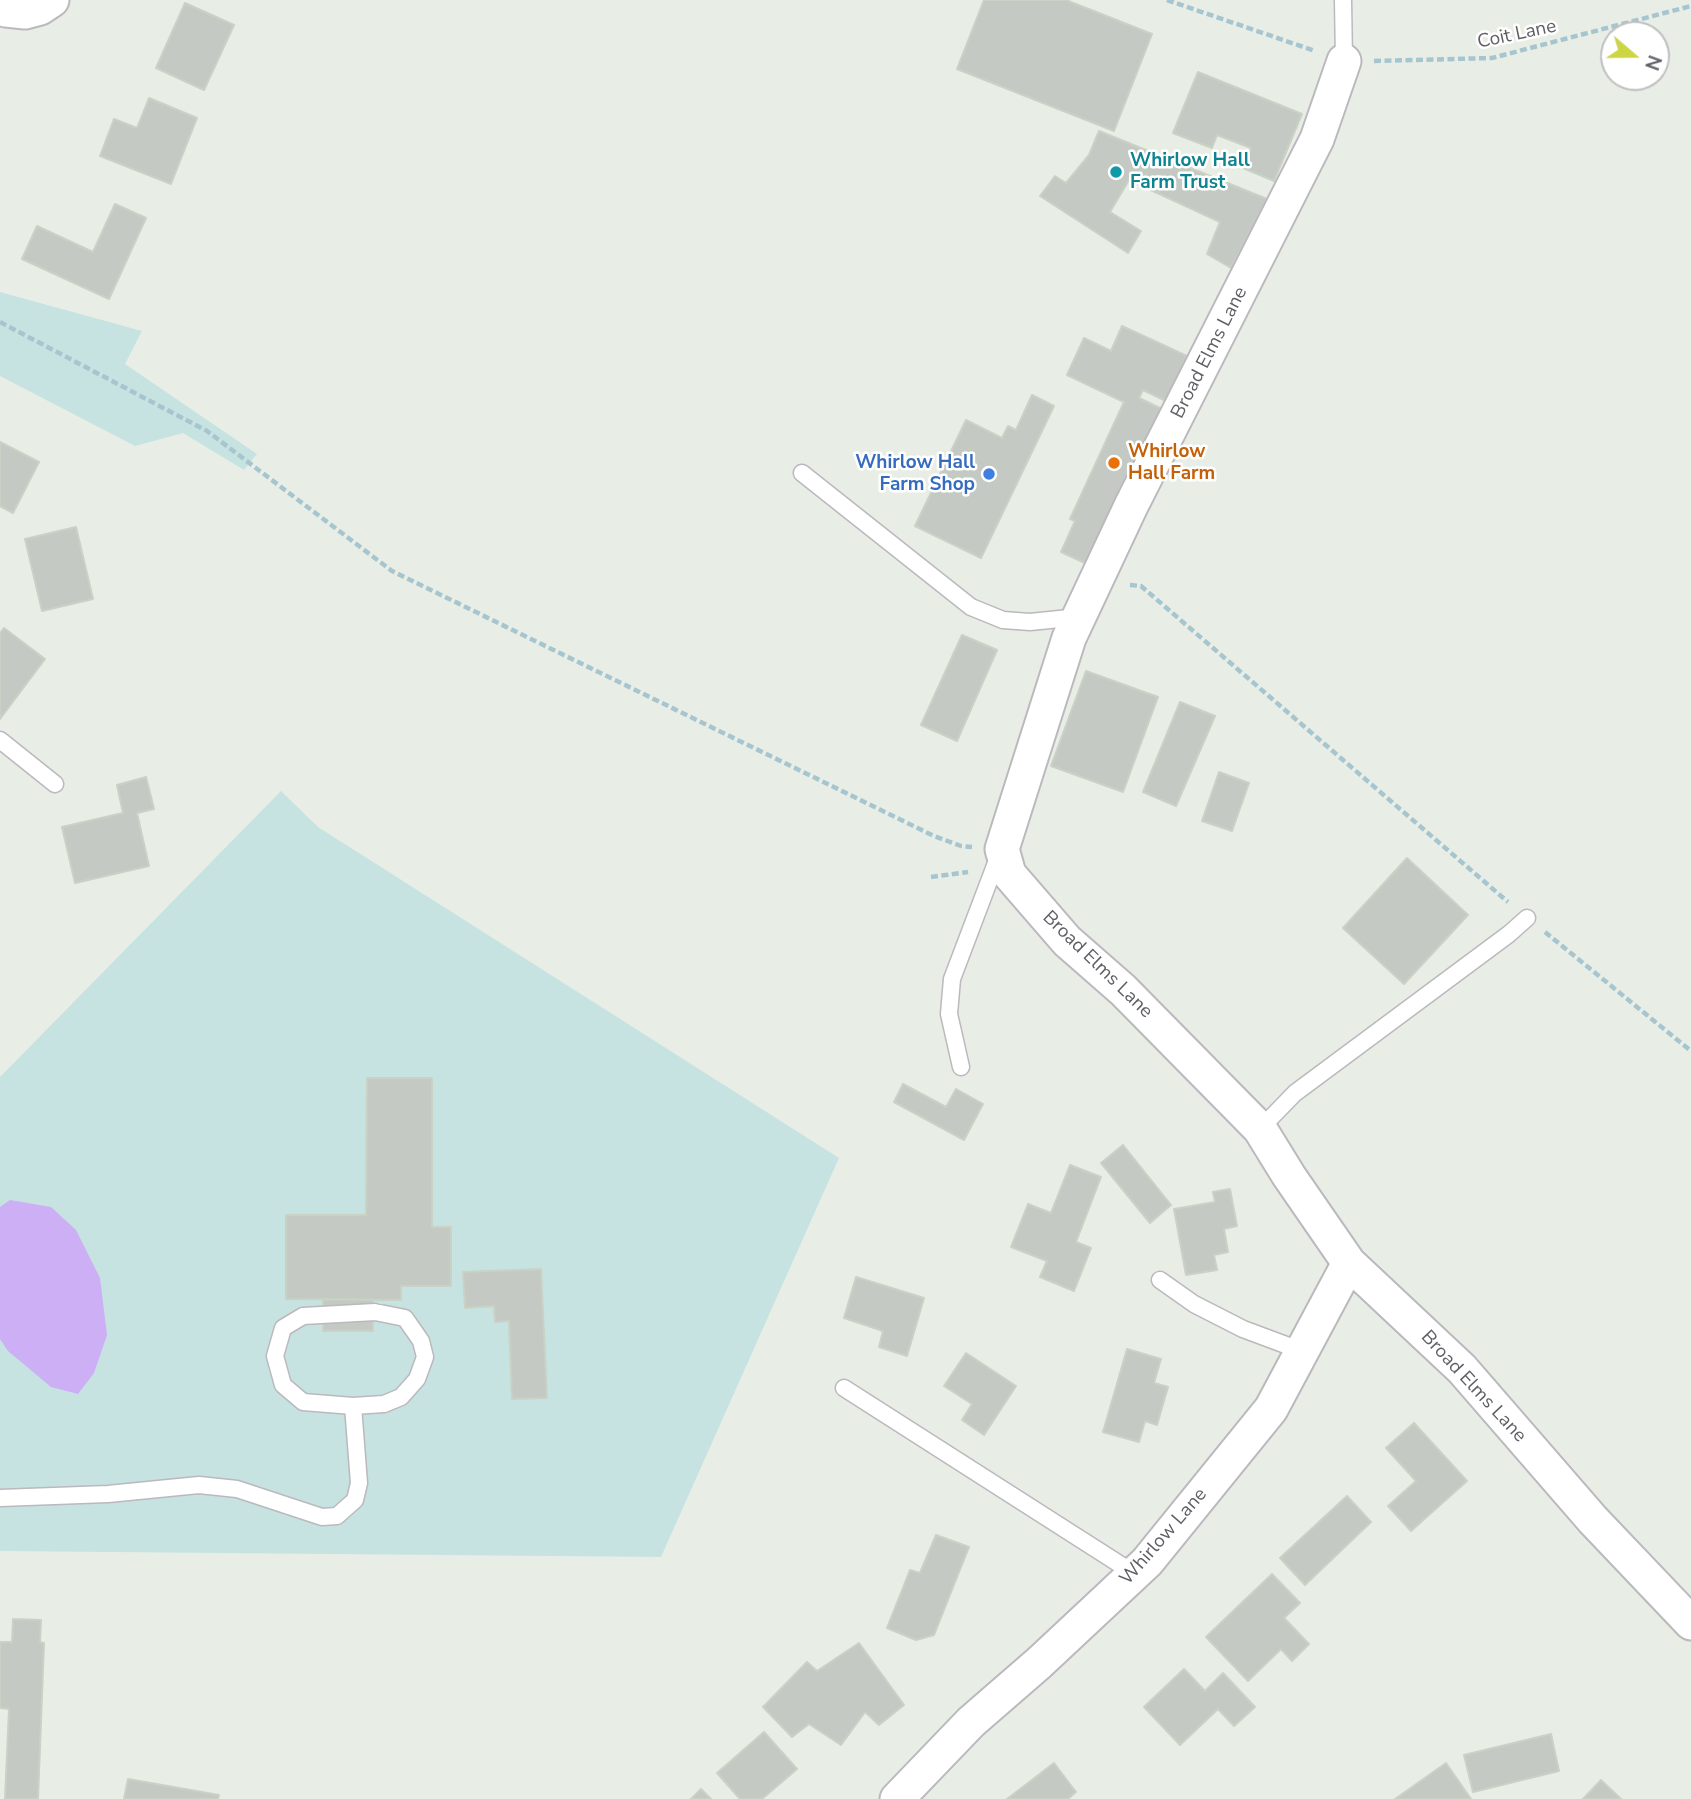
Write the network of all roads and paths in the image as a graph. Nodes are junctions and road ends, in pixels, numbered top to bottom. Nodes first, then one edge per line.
1 (52, 0) edge
2 (1167, 0) edge
3 (1343, 0) edge
4 (0, 4) edge
5 (1691, 6) edge
6 (1344, 61) junction
7 (0, 322) edge
8 (802, 473) dead end
9 (1096, 579) junction
10 (1079, 617) junction
11 (0, 740) edge
12 (55, 784) dead end
13 (998, 859) junction
14 (931, 877) dead end
15 (1527, 918) junction
16 (1691, 1051) edge
17 (961, 1067) dead end
18 (1259, 1129) junction
19 (1349, 1264) junction
20 (1160, 1280) dead end
21 (1302, 1351) junction
22 (844, 1388) dead end
23 (353, 1406) junction
24 (0, 1498) edge
25 (1135, 1574) junction
26 (1691, 1623) edge
27 (897, 1799) edge

1 - 4 street
2 - 6 path
3 - 6 lane
5 - 6 path, Coit Lane
6 - 9 street, Broad Elms Lane
7 - 13 path
8 - 10 lane
9 - 10 street, Broad Elms Lane
9 - 15 path
10 - 13 street, Broad Elms Lane
11 - 12 lane
13 - 14 path
13 - 17 lane
13 - 18 street, Broad Elms Lane
15 - 16 path
15 - 18 lane
18 - 19 street, Broad Elms Lane
19 - 21 street, Whirlow Lane
19 - 26 street, Broad Elms Lane
20 - 21 lane
21 - 25 street, Whirlow Lane
22 - 25 lane
23 - 23 lane
23 - 24 lane
25 - 27 street, Whirlow Lane

